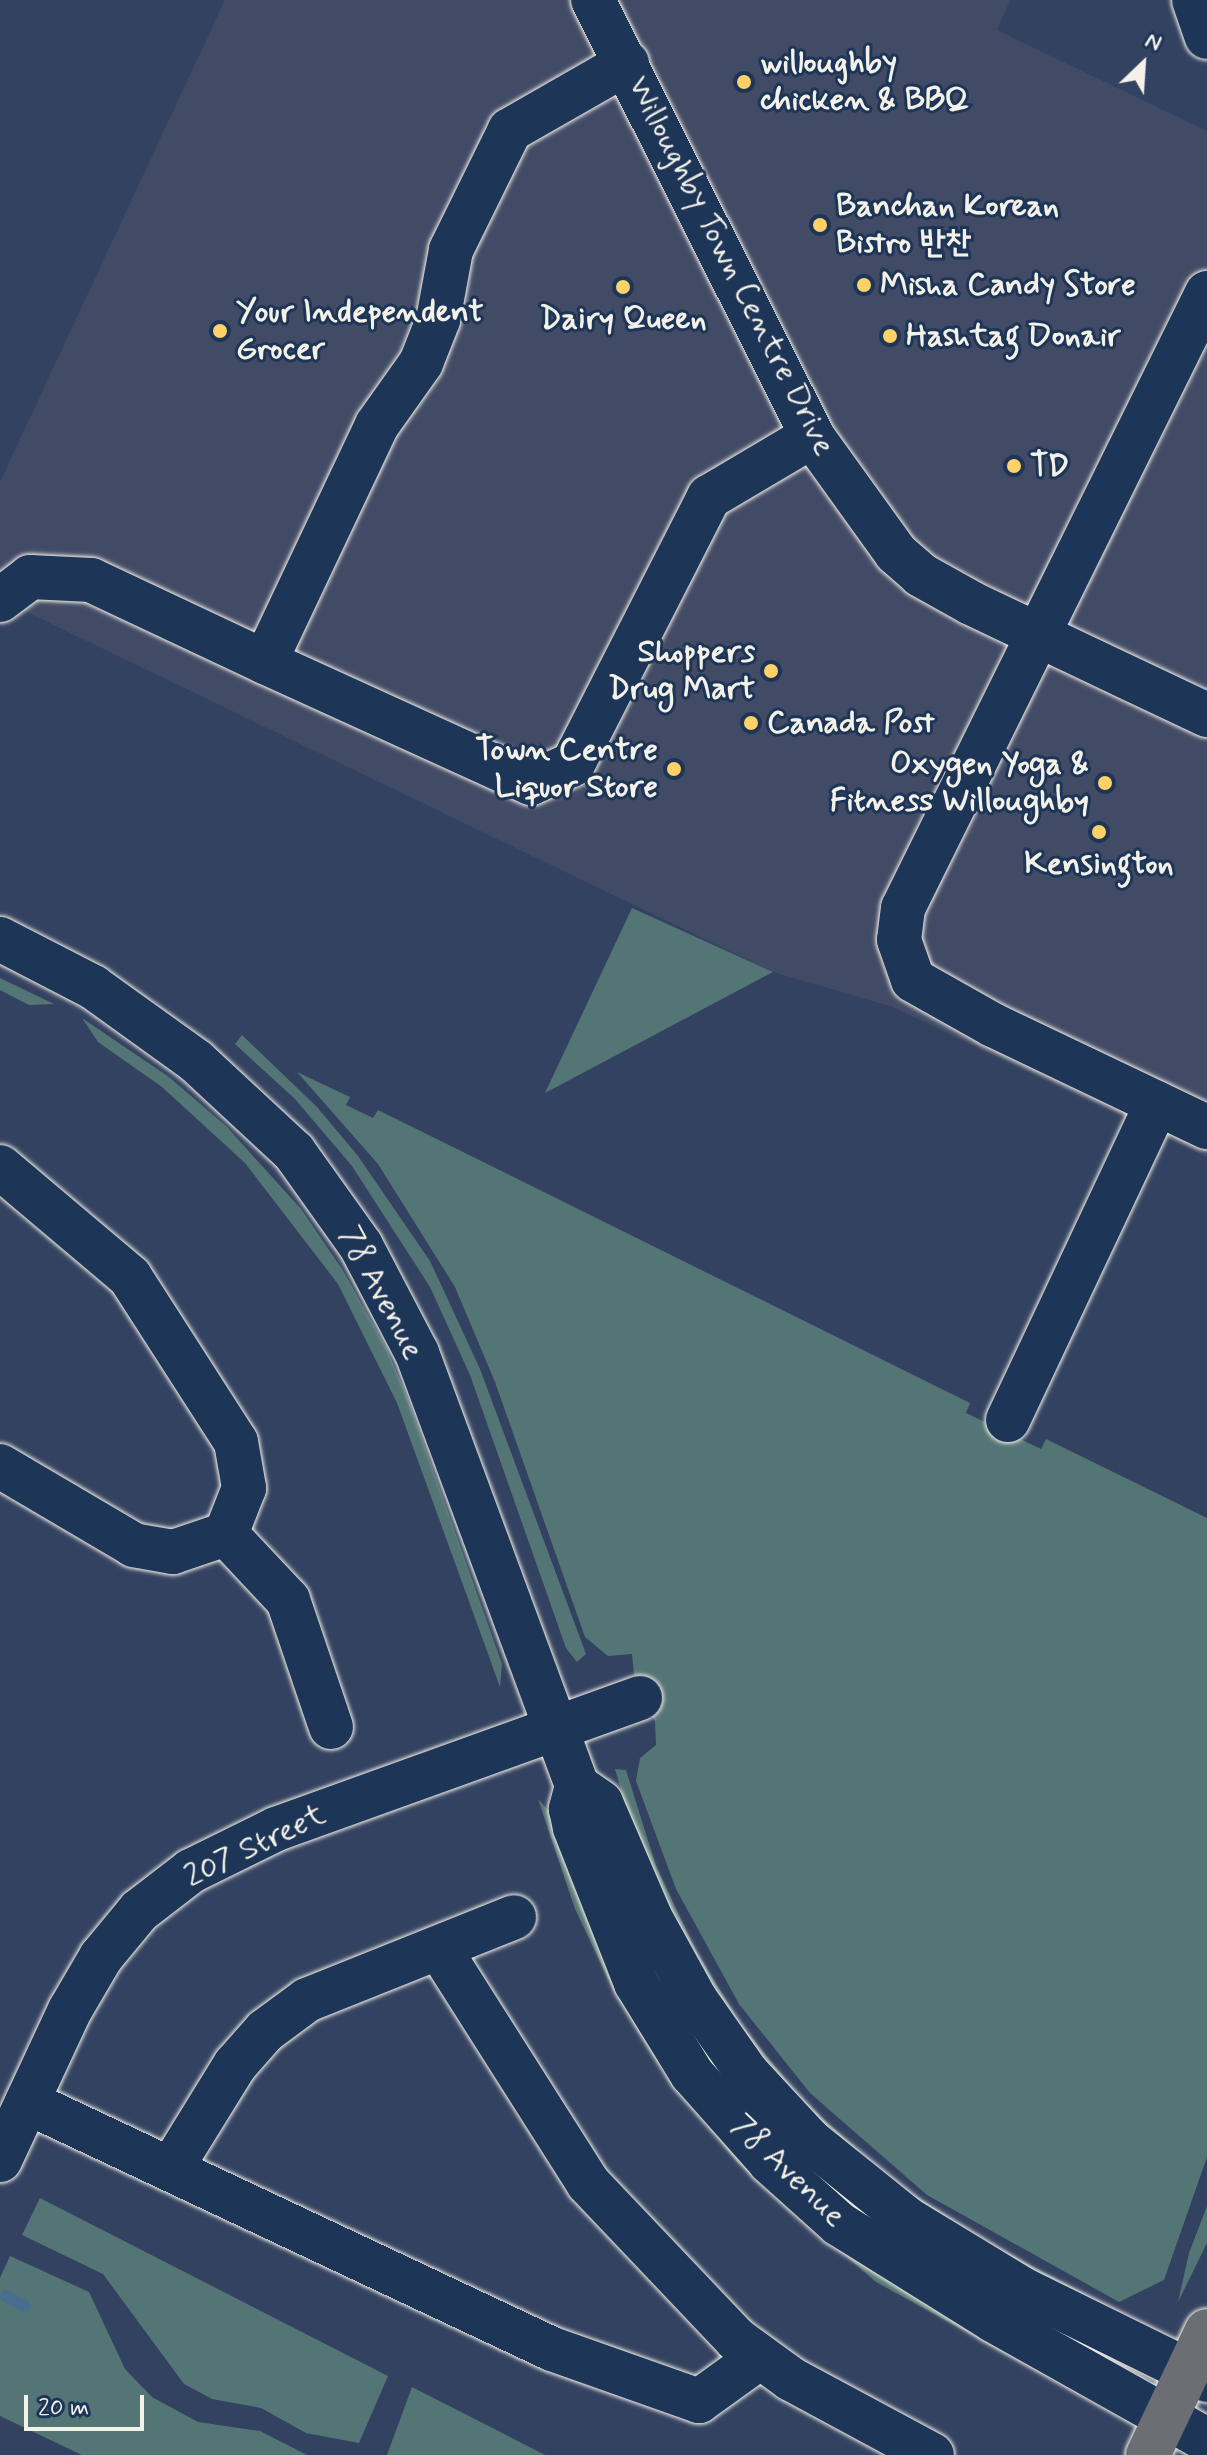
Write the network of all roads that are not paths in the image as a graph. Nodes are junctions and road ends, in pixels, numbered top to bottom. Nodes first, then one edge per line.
1 (593, 0) edge
2 (1194, 0) edge
3 (1207, 37) edge
4 (627, 63) junction
5 (1207, 293) edge
6 (812, 436) junction
7 (0, 600) edge
8 (1035, 632) junction
9 (265, 662) junction
10 (1207, 715) edge
11 (0, 939) edge
12 (1157, 1103) junction
13 (1207, 1127) edge
14 (0, 1167) edge
15 (1008, 1420) dead end
16 (0, 1466) edge
17 (226, 1534) junction
18 (640, 1698) dead end
19 (331, 1727) dead end
20 (556, 1728) junction
21 (577, 1786) junction
22 (514, 1917) dead end
23 (439, 1948) junction
24 (27, 2102) junction
25 (0, 2160) edge
26 (172, 2167) junction
27 (1207, 2331) edge
28 (760, 2357) junction
29 (1198, 2375) edge
30 (1166, 2416) junction
31 (1207, 2440) edge
32 (932, 2455) edge
33 (1148, 2455) edge

1 - 4 street, Willoughby Town Centre Drive
2 - 3 street
4 - 6 street, Willoughby Town Centre Drive
4 - 9 street
5 - 8 street
6 - 8 street, Willoughby Town Centre Drive
6 - 9 street
7 - 9 street
8 - 10 street, Willoughby Town Centre Drive
8 - 12 street
11 - 20 street, 78 Avenue
12 - 13 street
12 - 15 street
14 - 17 street
16 - 17 street
17 - 19 street
18 - 20 street, 207 Street
20 - 21 street, 78 Avenue
20 - 24 street, 207 Street
21 - 29 street, 78 Avenue
21 - 30 street, 78 Avenue
22 - 23 street
23 - 26 street
23 - 28 street
24 - 25 street, 207 Street
24 - 26 street
26 - 28 street
27 - 29 main road
28 - 32 street
29 - 30 main road
30 - 31 street, 78 Avenue
30 - 33 main road

